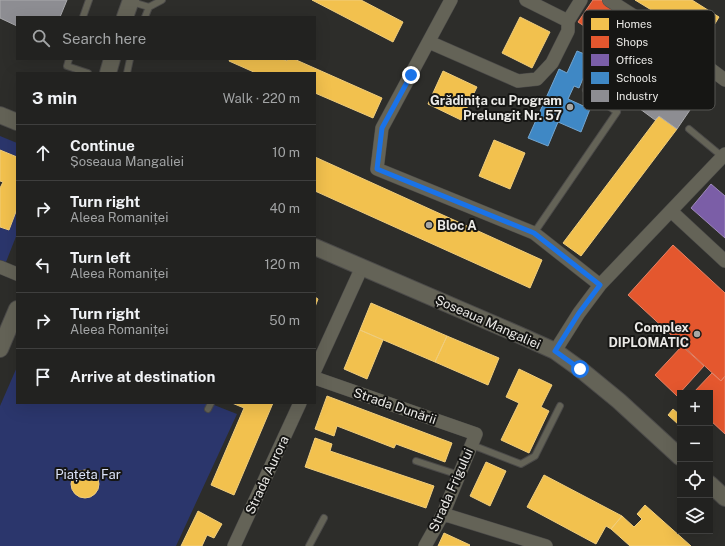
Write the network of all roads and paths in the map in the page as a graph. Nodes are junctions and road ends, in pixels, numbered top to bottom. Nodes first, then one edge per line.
1 (89, 0) edge
2 (162, 0) edge
3 (451, 0) edge
4 (526, 0) edge
5 (580, 0) edge
6 (609, 0) edge
7 (130, 1) edge
8 (149, 7) junction
9 (625, 10) edge
10 (83, 16) edge
11 (125, 16) edge
12 (145, 16) edge
13 (568, 22) junction
14 (429, 42) junction
15 (69, 60) edge
16 (112, 60) edge
17 (130, 60) edge
18 (85, 72) edge
19 (108, 72) edge
20 (126, 72) edge
21 (715, 72) edge
22 (725, 80) edge
23 (614, 110) edge
24 (0, 115) edge
25 (16, 122) edge
26 (689, 130) dead end
27 (724, 156) edge
28 (671, 211) junction
29 (534, 233) junction
30 (316, 247) edge
31 (725, 261) edge
32 (362, 267) junction
33 (0, 268) edge
34 (16, 274) edge
35 (600, 285) junction
36 (16, 311) edge
37 (0, 349) edge
38 (555, 351) junction
39 (316, 368) edge
40 (316, 378) edge
41 (300, 404) edge
42 (560, 406) dead end
43 (474, 439) junction
44 (677, 454) edge
45 (416, 461) dead end
46 (459, 475) junction
47 (713, 487) edge
48 (725, 498) edge
49 (443, 514) junction
50 (324, 518) dead end
51 (234, 546) edge
52 (309, 546) edge
53 (425, 546) edge
54 (546, 546) edge

1 - 10 lane
2 - 8 lane
3 - 14 street
4 - 13 street
5 - 13 street
6 - 9 street
7 - 8 lane
7 - 11 street
8 - 12 lane
13 - 14 street
14 - 29 street
15 - 18 lane
16 - 19 street
17 - 20 lane
21 - 22 street
23 - 29 lane
24 - 25 street
26 - 27 lane
27 - 28 street
28 - 31 street
28 - 35 street
29 - 35 street
30 - 32 street, Șoseaua Mangaliei
32 - 38 street, Șoseaua Mangaliei
32 - 39 street
33 - 34 street
35 - 38 street
36 - 37 street
38 - 44 street, Șoseaua Mangaliei
40 - 43 street, Strada Dunării
41 - 51 street, Strada Aurora
42 - 43 lane
43 - 46 street, Strada Frigului
45 - 46 lane
46 - 49 street, Strada Frigului
47 - 48 street
49 - 53 street, Strada Frigului
49 - 54 street
50 - 52 lane

